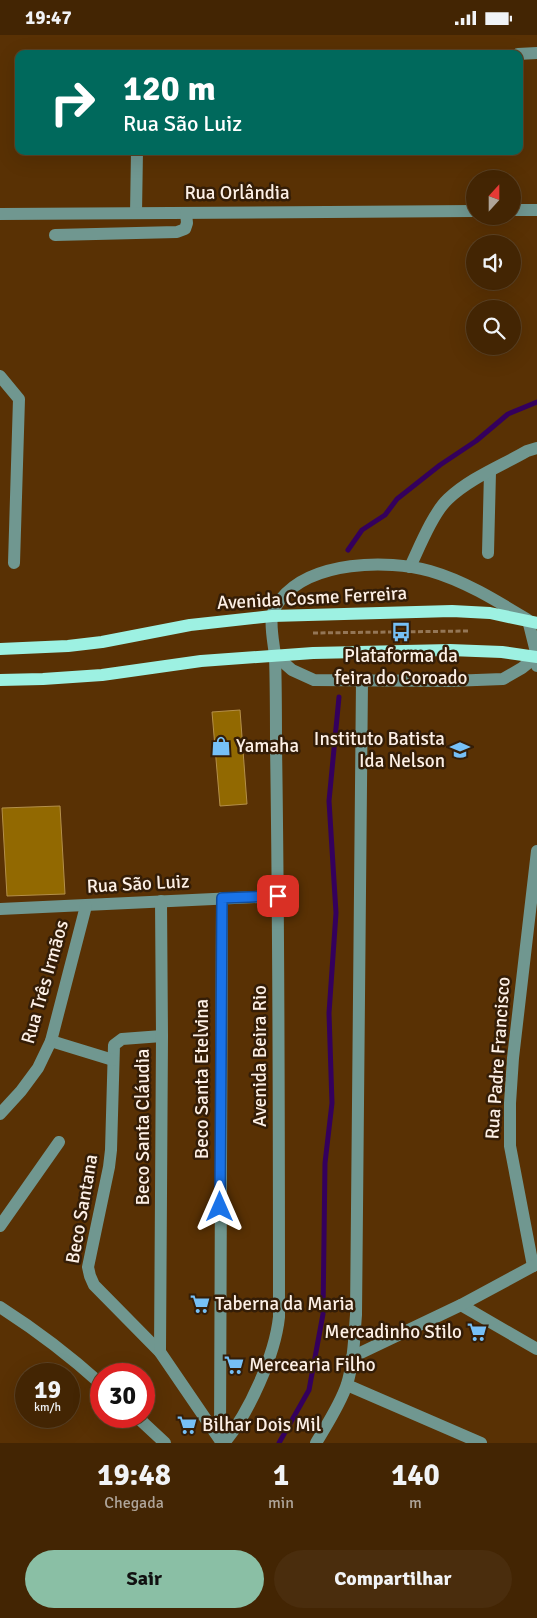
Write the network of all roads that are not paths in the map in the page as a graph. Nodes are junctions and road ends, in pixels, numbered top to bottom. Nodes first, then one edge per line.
1 (537, 53) edge
2 (523, 54) edge
3 (137, 155) edge
4 (537, 210) edge
5 (466, 211) edge
6 (521, 211) edge
7 (136, 213) junction
8 (186, 213) junction
9 (0, 214) edge
10 (55, 235) dead end
11 (0, 376) edge
12 (537, 448) edge
13 (490, 472) junction
14 (488, 553) dead end
15 (14, 563) dead end
16 (410, 567) junction
17 (272, 616) junction
18 (532, 621) edge
19 (0, 649) edge
20 (274, 655) junction
21 (537, 657) edge
22 (537, 666) edge
23 (0, 680) edge
24 (362, 680) junction
25 (537, 851) edge
26 (278, 896) junction
27 (222, 898) junction
28 (161, 901) junction
29 (86, 906) junction
30 (0, 909) edge
31 (532, 931) edge
32 (162, 1036) junction
33 (51, 1041) junction
34 (113, 1060) junction
35 (0, 1114) edge
36 (58, 1142) dead end
37 (0, 1226) edge
38 (535, 1265) edge
39 (461, 1305) junction
40 (0, 1307) edge
41 (537, 1349) edge
42 (160, 1353) junction
43 (352, 1357) junction
44 (90, 1374) edge
45 (347, 1385) junction
46 (149, 1428) edge
47 (465, 1440) edge
48 (222, 1442) edge
49 (165, 1443) edge
50 (316, 1443) edge
51 (482, 1443) edge

1 - 2 street
3 - 7 street
4 - 6 street
5 - 8 street, Rua Orlândia
7 - 8 street, Rua Orlândia
7 - 9 street, Rua Orlândia
8 - 10 street
11 - 15 street
12 - 13 street
13 - 14 street
13 - 16 street
16 - 17 street
16 - 18 street
17 - 18 main road, Avenida Cosme Ferreira
17 - 19 main road, Avenida Cosme Ferreira
17 - 20 street, Avenida Beira Rio
18 - 21 street
20 - 21 main road
20 - 23 main road
20 - 24 street
20 - 26 street, Avenida Beira Rio
21 - 22 street
21 - 24 street
24 - 43 street
25 - 31 street, Rua Padre Francisco
26 - 27 street, Rua São Luiz
26 - 48 street, Avenida Beira Rio
27 - 28 street, Rua São Luiz
27 - 48 street, Beco Santa Etelvina
28 - 29 street, Rua São Luiz
28 - 32 street, Beco Santa Cláudia
29 - 30 street, Rua São Luiz
29 - 33 street, Rua Três Irmãos
31 - 38 street, Rua Padre Francisco
32 - 34 street, Beco Santana
32 - 42 street, Beco Santa Cláudia
33 - 34 street
33 - 35 street, Rua Três Irmãos
34 - 42 street, Beco Santana
36 - 37 street
38 - 39 street
39 - 41 street
39 - 43 street
40 - 44 street
42 - 48 street, Beco Santana
43 - 45 street
45 - 47 street
45 - 50 street
46 - 49 street
47 - 51 street

